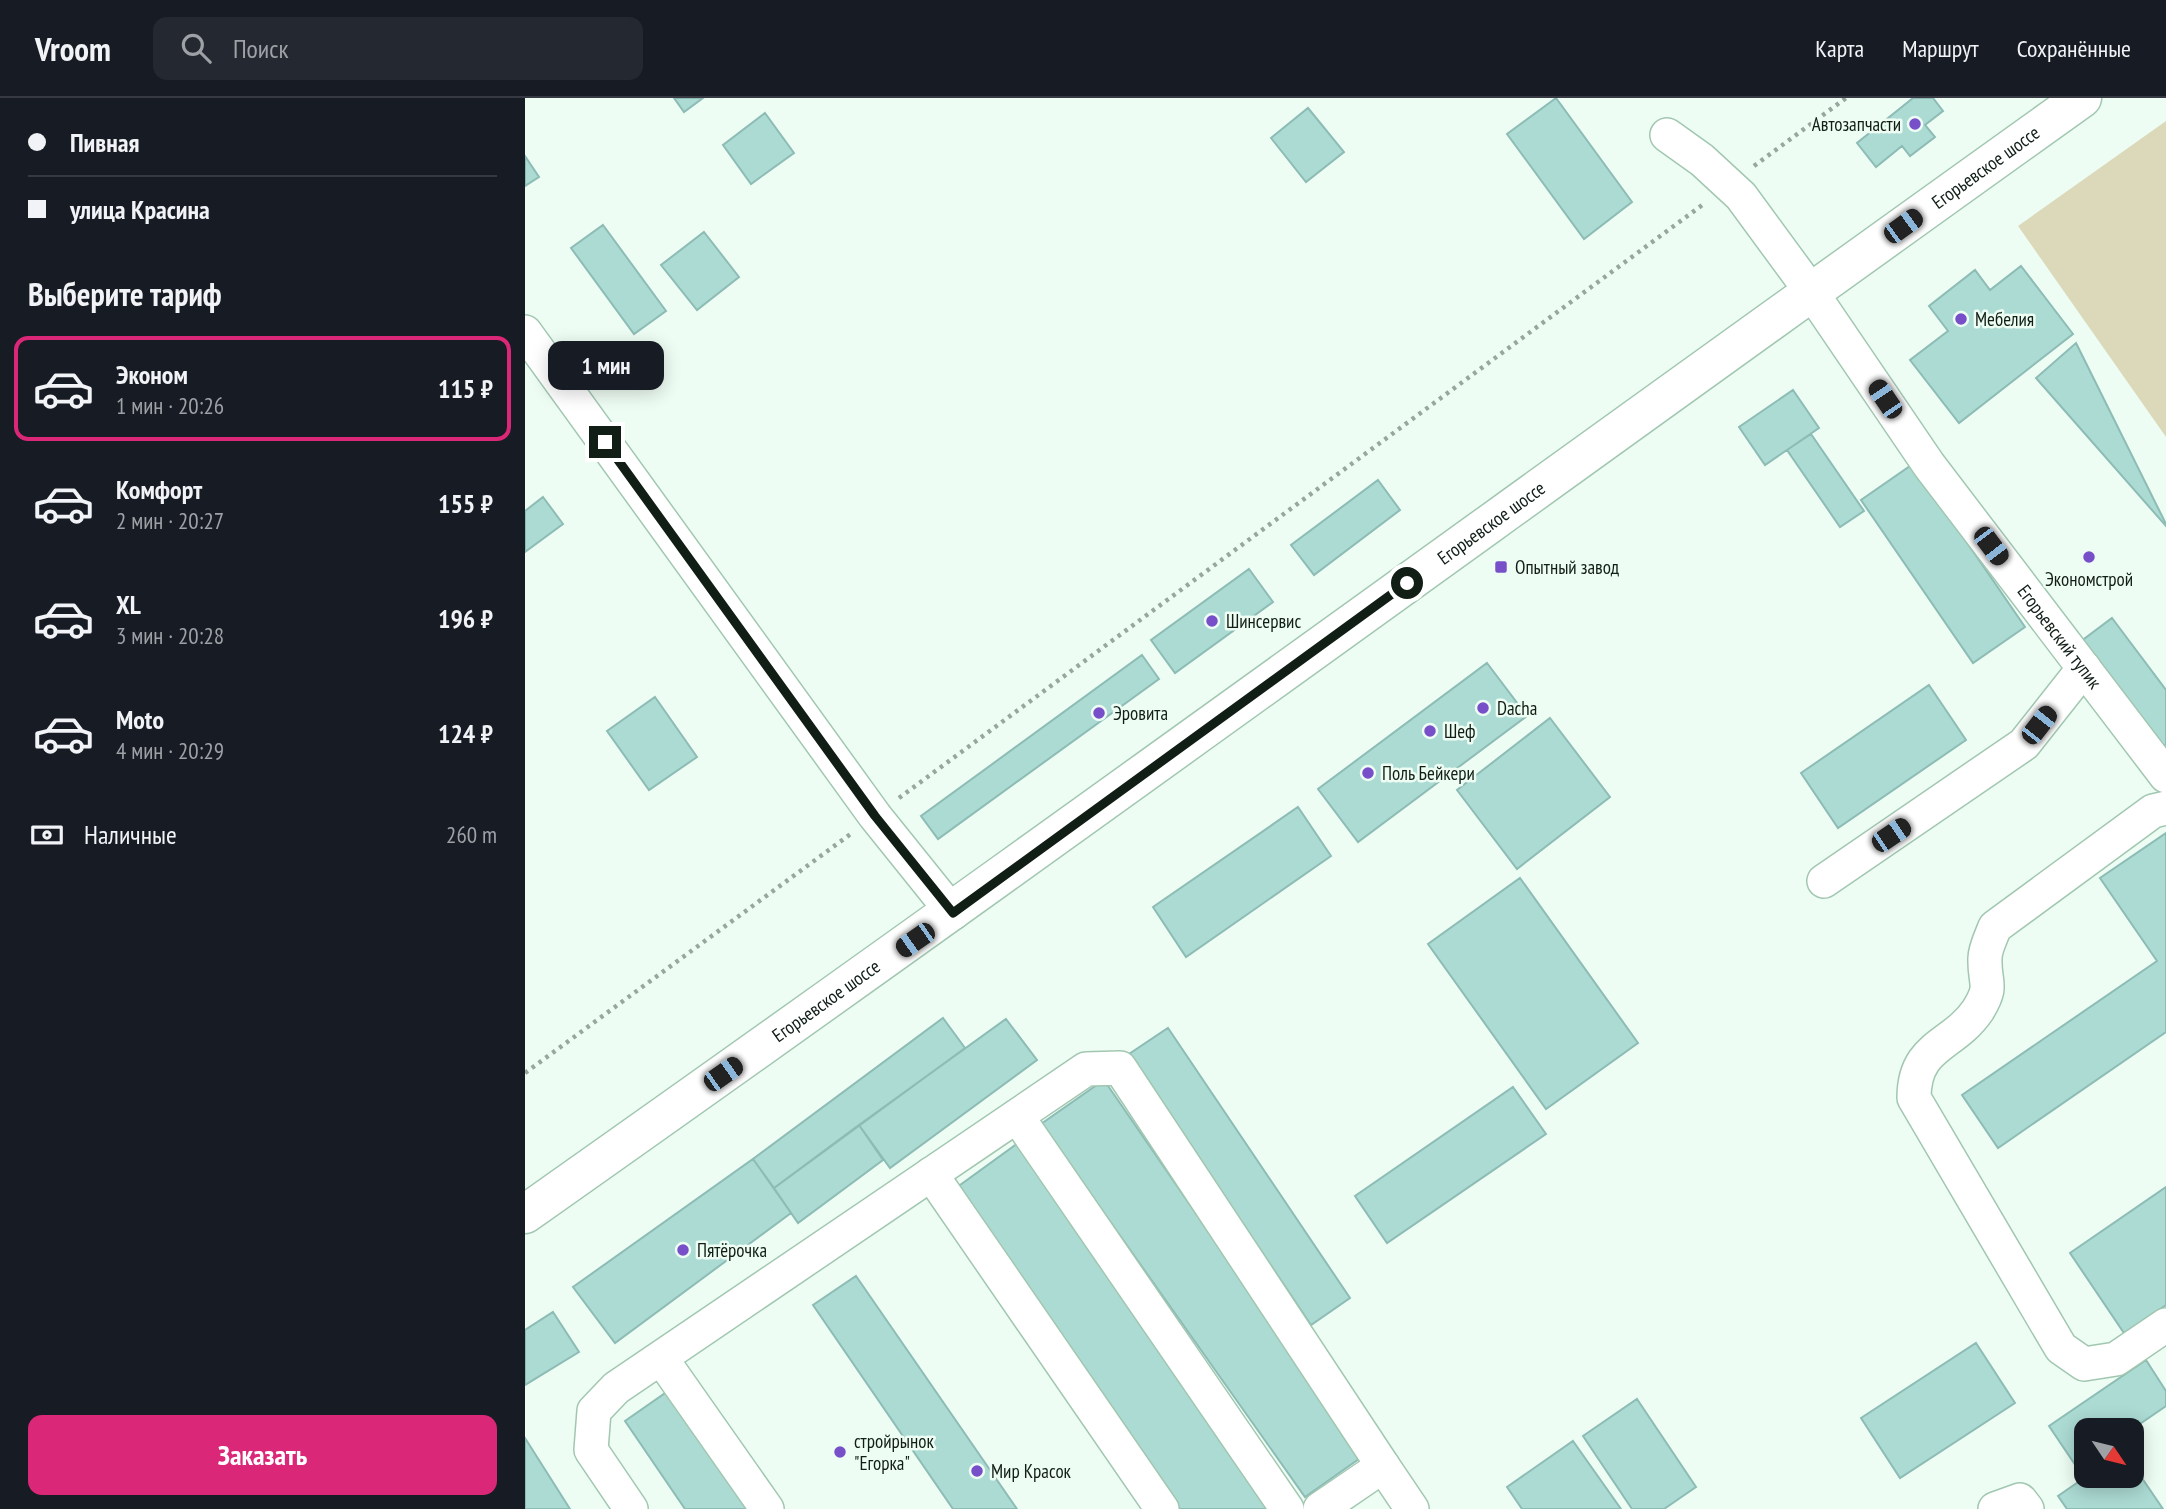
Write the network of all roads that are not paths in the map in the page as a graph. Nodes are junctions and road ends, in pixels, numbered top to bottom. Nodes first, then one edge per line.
1 (2082, 98) edge
2 (1667, 135) dead end
3 (1810, 290) junction
4 (525, 332) edge
5 (2084, 668) junction
6 (2166, 776) edge
7 (2166, 808) edge
8 (1824, 881) dead end
9 (953, 913) junction
10 (1017, 1116) junction
11 (931, 1174) junction
12 (525, 1214) edge
13 (2166, 1325) edge
14 (661, 1358) junction
15 (1383, 1466) junction
16 (631, 1509) edge
17 (767, 1509) edge
18 (1162, 1509) edge
19 (1287, 1509) edge
20 (1320, 1509) edge
21 (1412, 1509) edge
22 (1995, 1509) edge
23 (2027, 1509) edge

1 - 3 main road, Егорьевское шоссе
2 - 3 street, Егорьевский тупик
3 - 5 street, Егорьевский тупик
3 - 9 main road, Егорьевское шоссе
4 - 9 street
5 - 6 street, Егорьевский тупик
5 - 8 street
7 - 13 street
9 - 12 main road, Егорьевское шоссе
10 - 11 street
10 - 15 street
10 - 19 street
11 - 14 street
11 - 18 street
14 - 16 street
14 - 17 street
15 - 20 street
15 - 21 street
22 - 23 street

